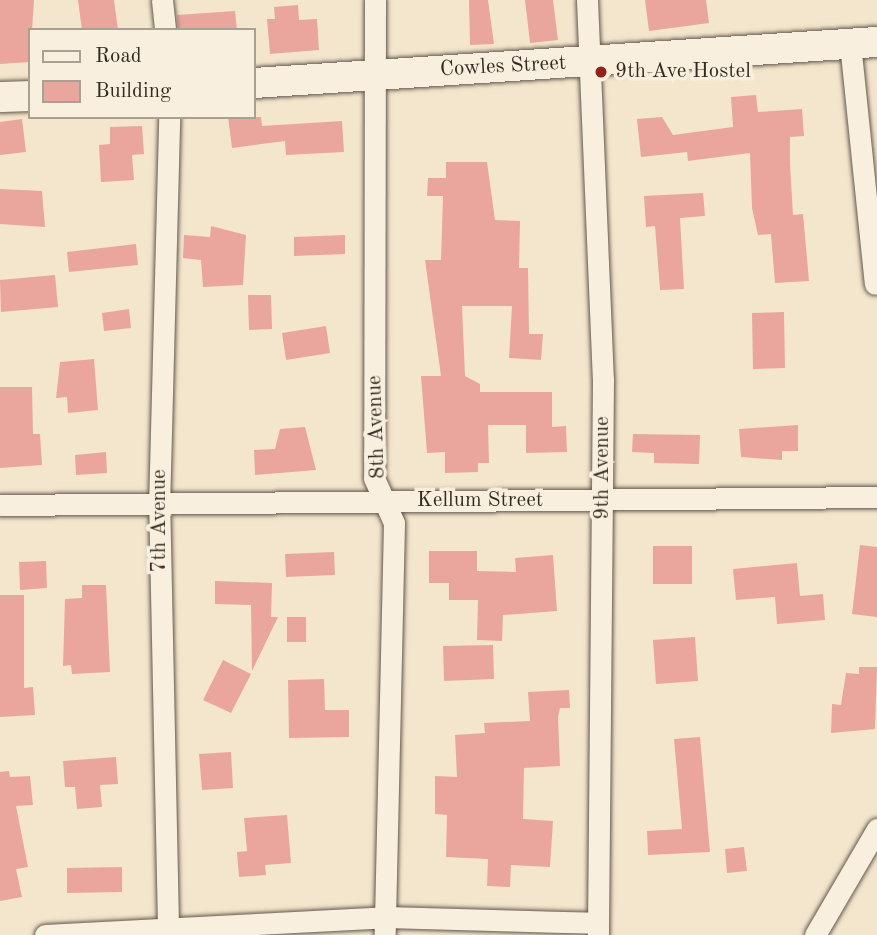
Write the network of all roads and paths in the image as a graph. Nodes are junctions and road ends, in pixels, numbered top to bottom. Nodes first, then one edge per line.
1 (162, 0) edge
2 (375, 0) edge
3 (587, 0) edge
4 (165, 28) edge
5 (864, 43) edge
6 (591, 63) junction
7 (374, 74) junction
8 (256, 83) edge
9 (28, 96) edge
10 (0, 97) edge
11 (169, 119) edge
12 (875, 285) dead end
13 (877, 497) edge
14 (384, 500) junction
15 (604, 502) junction
16 (0, 505) edge
17 (159, 509) junction
18 (877, 829) edge
19 (168, 925) junction
20 (386, 926) edge
21 (596, 929) edge
22 (45, 935) edge
23 (816, 935) edge

1 - 4 street
2 - 7 street, 8th Avenue
3 - 6 street, 9th Avenue
5 - 6 main road, Cowles Street
5 - 12 street
6 - 7 main road, Cowles Street
6 - 15 street, 9th Avenue
7 - 8 main road, Cowles Street
7 - 14 street, 8th Avenue
9 - 10 main road
11 - 17 street, 7th Avenue
13 - 15 street, Kellum Street
14 - 15 street, Kellum Street
14 - 17 street, Kellum Street
14 - 20 street, 8th Avenue
15 - 21 street, 9th Avenue
16 - 17 street, Kellum Street
17 - 19 street, 7th Avenue
18 - 23 street
19 - 20 street
19 - 22 street
20 - 21 street

